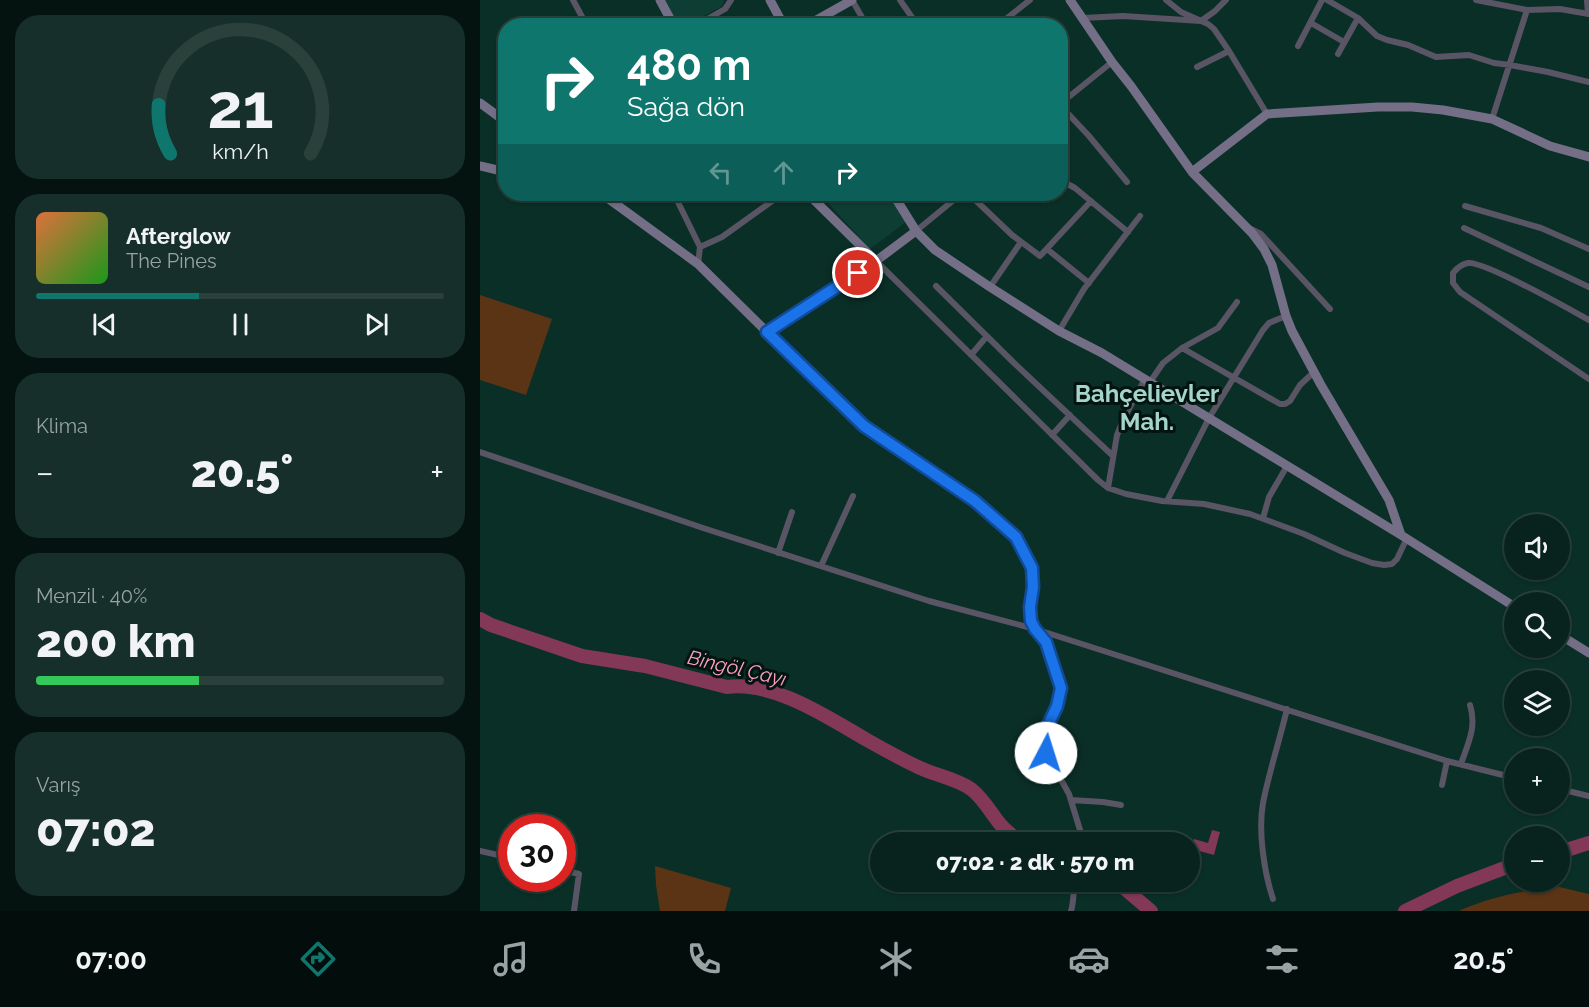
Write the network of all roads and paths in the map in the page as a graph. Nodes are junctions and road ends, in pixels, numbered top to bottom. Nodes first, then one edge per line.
1 (573, 0) edge
2 (660, 0) edge
3 (731, 0) edge
4 (770, 0) edge
5 (900, 0) edge
6 (1030, 0) edge
7 (1070, 0) edge
8 (1166, 0) edge
9 (1226, 0) edge
10 (1322, 0) edge
11 (1327, 0) edge
12 (1480, 0) edge
13 (1556, 0) edge
14 (1587, 0) edge
15 (848, 1) edge
16 (1560, 9) junction
17 (1527, 10) junction
18 (1588, 14) edge
19 (583, 18) edge
20 (670, 18) edge
21 (709, 18) edge
22 (780, 18) edge
23 (819, 18) edge
24 (861, 18) edge
25 (912, 18) edge
26 (1008, 18) edge
27 (1083, 18) junction
28 (1358, 18) junction
29 (1201, 21) junction
30 (1311, 22) junction
31 (1344, 42) junction
32 (1298, 46) dead end
33 (1229, 51) junction
34 (1338, 54) dead end
35 (1112, 62) junction
36 (1510, 65) junction
37 (1197, 67) dead end
38 (1589, 82) edge
39 (1068, 98) edge
40 (480, 103) edge
41 (1068, 114) edge
42 (1267, 114) junction
43 (498, 116) edge
44 (1492, 119) junction
45 (1589, 157) edge
46 (480, 166) edge
47 (498, 170) edge
48 (1192, 172) junction
49 (1126, 182) dead end
50 (1068, 184) edge
51 (612, 201) edge
52 (677, 201) edge
53 (772, 201) edge
54 (815, 201) edge
55 (897, 201) edge
56 (952, 201) edge
57 (977, 201) edge
58 (1091, 201) junction
59 (1465, 206) dead end
60 (1140, 216) dead end
61 (1245, 226) junction
62 (1464, 228) dead end
63 (916, 231) junction
64 (1128, 232) junction
65 (1021, 242) junction
66 (700, 247) junction
67 (1047, 249) junction
68 (1589, 249) edge
69 (876, 261) junction
70 (698, 264) junction
71 (1089, 283) junction
72 (936, 286) dead end
73 (990, 287) junction
74 (1589, 287) edge
75 (1237, 302) dead end
76 (1330, 309) dead end
77 (1286, 316) junction
78 (1589, 320) edge
79 (1059, 331) junction
80 (767, 332) junction
81 (987, 336) junction
82 (1182, 348) junction
83 (971, 355) junction
84 (1314, 372) junction
85 (1235, 377) junction
86 (1589, 379) edge
87 (1148, 381) junction
88 (1070, 415) junction
89 (1209, 418) junction
90 (1052, 435) junction
91 (480, 452) edge
92 (1113, 456) junction
93 (1287, 466) junction
94 (1108, 488) junction
95 (853, 496) dead end
96 (1167, 501) junction
97 (792, 512) dead end
98 (1263, 518) junction
99 (1404, 536) junction
100 (778, 553) junction
101 (821, 566) junction
102 (1504, 599) edge
103 (1035, 629) junction
104 (1570, 641) edge
105 (1589, 653) edge
106 (1470, 705) dead end
107 (1287, 709) junction
108 (1447, 761) junction
109 (1461, 764) junction
110 (1504, 775) edge
111 (1442, 784) dead end
112 (1570, 791) edge
113 (1589, 796) edge
114 (1071, 800) junction
115 (1121, 805) dead end
116 (1081, 832) edge
117 (480, 851) edge
118 (498, 855) edge
119 (576, 873) edge
120 (1073, 892) edge
121 (1273, 899) dead end
122 (574, 911) edge
123 (1071, 911) edge

1 - 19 street
2 - 20 street
3 - 21 street
4 - 22 street
5 - 25 street
6 - 26 street
7 - 27 street
8 - 29 street
9 - 29 street
10 - 30 street
11 - 28 street
12 - 17 street
13 - 16 street
14 - 18 street
15 - 23 street
15 - 24 street
16 - 17 street
16 - 18 street
17 - 36 street
27 - 29 street
27 - 35 street
28 - 31 street
28 - 36 street
29 - 33 street
30 - 31 street
30 - 32 street
31 - 34 street
33 - 37 street
33 - 42 street
35 - 39 street
35 - 48 street
36 - 38 street
36 - 44 street
40 - 43 street
41 - 49 street
42 - 44 street
42 - 48 street
44 - 45 street
46 - 47 street
48 - 61 street
50 - 58 street
51 - 70 street
52 - 66 street
53 - 66 street
54 - 69 street
55 - 63 street
56 - 63 street
57 - 65 street
58 - 64 street
58 - 67 street
59 - 68 street
60 - 64 street
61 - 76 street
61 - 77 street
62 - 74 street
63 - 69 street
63 - 73 street
64 - 71 street
65 - 67 street
65 - 73 street
66 - 70 street
67 - 71 street
69 - 80 street
69 - 83 street
70 - 80 street
71 - 79 street
72 - 81 street
73 - 79 street
75 - 82 street
77 - 84 street
77 - 85 street
78 - 86 street
79 - 87 street
80 - 103 street
81 - 83 street
81 - 88 street
82 - 85 street
82 - 87 street
83 - 90 street
84 - 85 street
84 - 99 street
85 - 89 street
87 - 89 street
87 - 92 street
88 - 90 street
88 - 92 street
89 - 93 street
89 - 96 street
90 - 94 street
91 - 100 street
92 - 94 street
93 - 98 street
93 - 99 street
94 - 96 street
95 - 101 street
96 - 98 street
97 - 100 street
98 - 99 street
99 - 102 street
100 - 101 street
101 - 103 street
103 - 107 street
103 - 114 street
104 - 105 street
106 - 109 street
107 - 108 street
107 - 121 street
108 - 109 street
108 - 111 street
109 - 110 street
112 - 113 street
114 - 115 street
114 - 116 street
117 - 118 street
119 - 122 street
120 - 123 street

